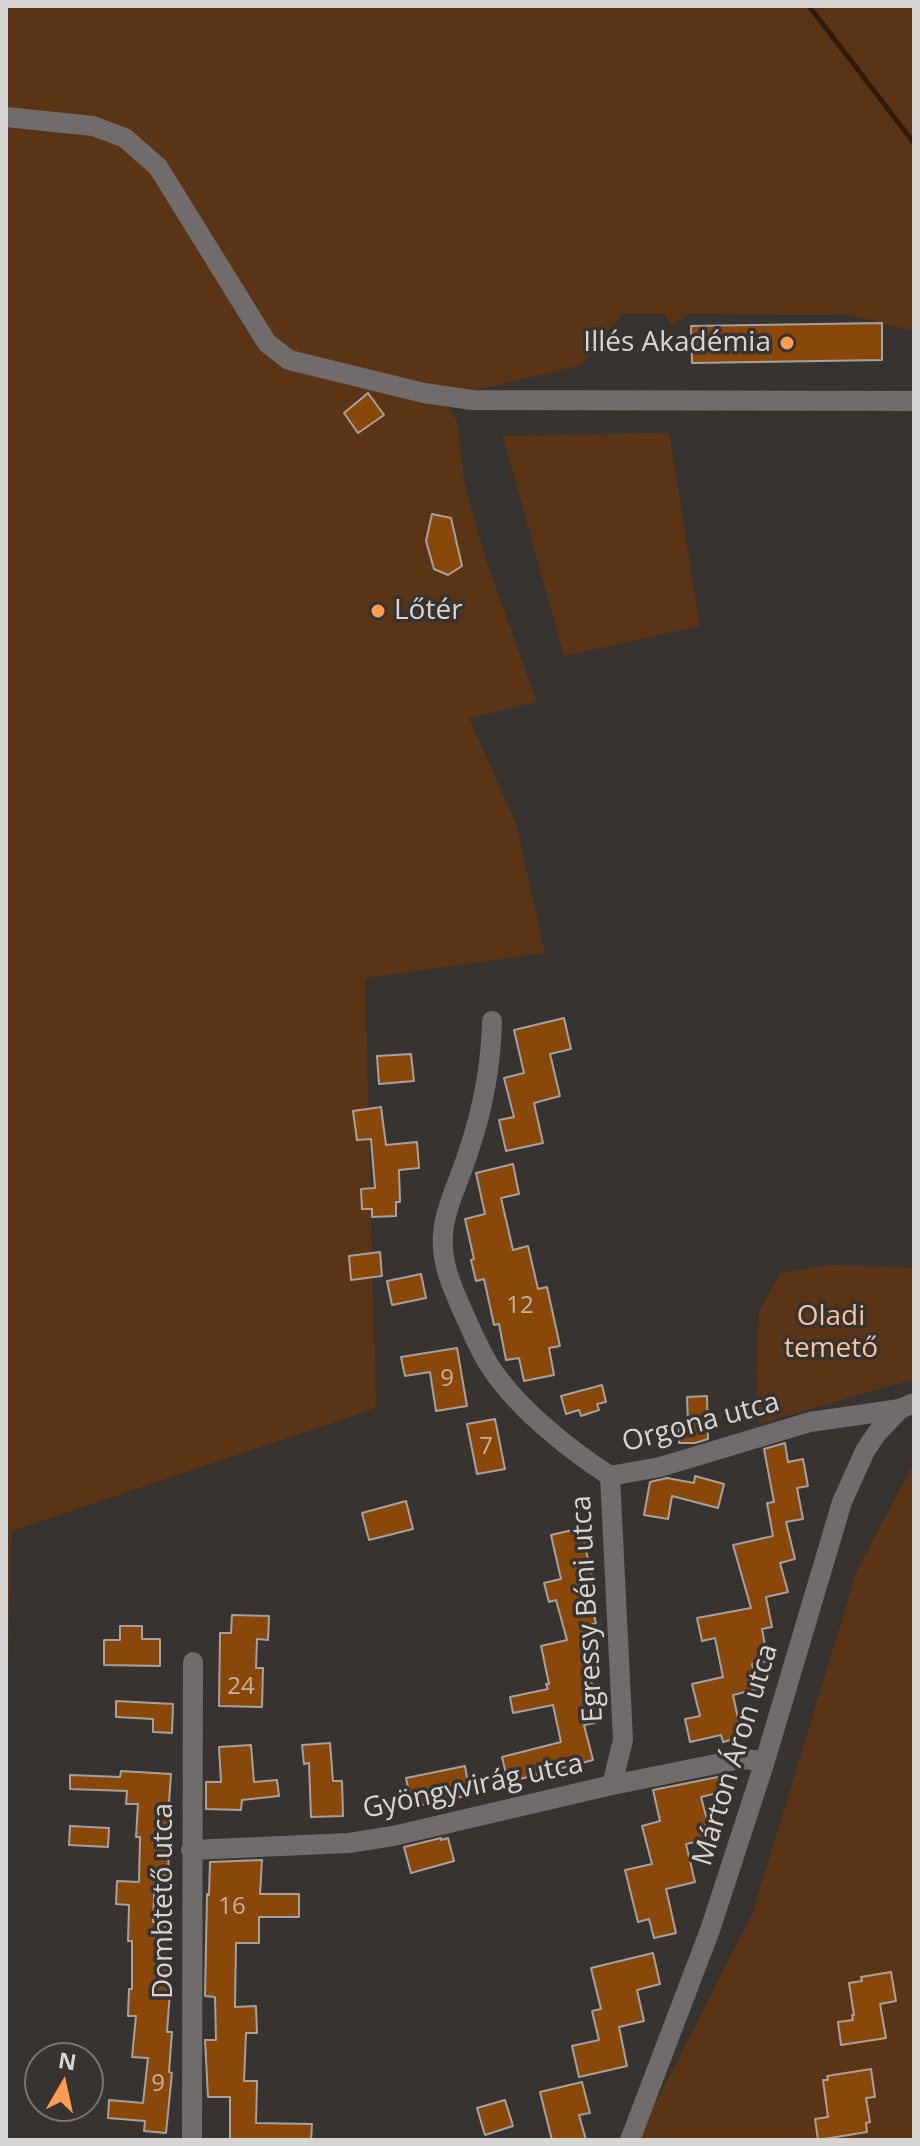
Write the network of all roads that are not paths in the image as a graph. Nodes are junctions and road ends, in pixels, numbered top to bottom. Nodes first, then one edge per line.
1 (6, 117) edge
2 (914, 401) edge
3 (492, 1021) dead end
4 (907, 1406) edge
5 (610, 1476) junction
6 (193, 1662) dead end
7 (765, 1761) junction
8 (612, 1785) junction
9 (191, 1850) junction
10 (192, 2140) edge
11 (630, 2140) edge

1 - 2 street
3 - 5 street, Orgona utca
4 - 5 street, Orgona utca
4 - 7 street, Márton Áron utca
5 - 8 street, Egressy Béni utca
6 - 9 street, Dombtető utca
7 - 8 street, Gyöngyvirág utca
7 - 11 street, Márton Áron utca
8 - 9 street, Gyöngyvirág utca
9 - 10 street, Dombtető utca

